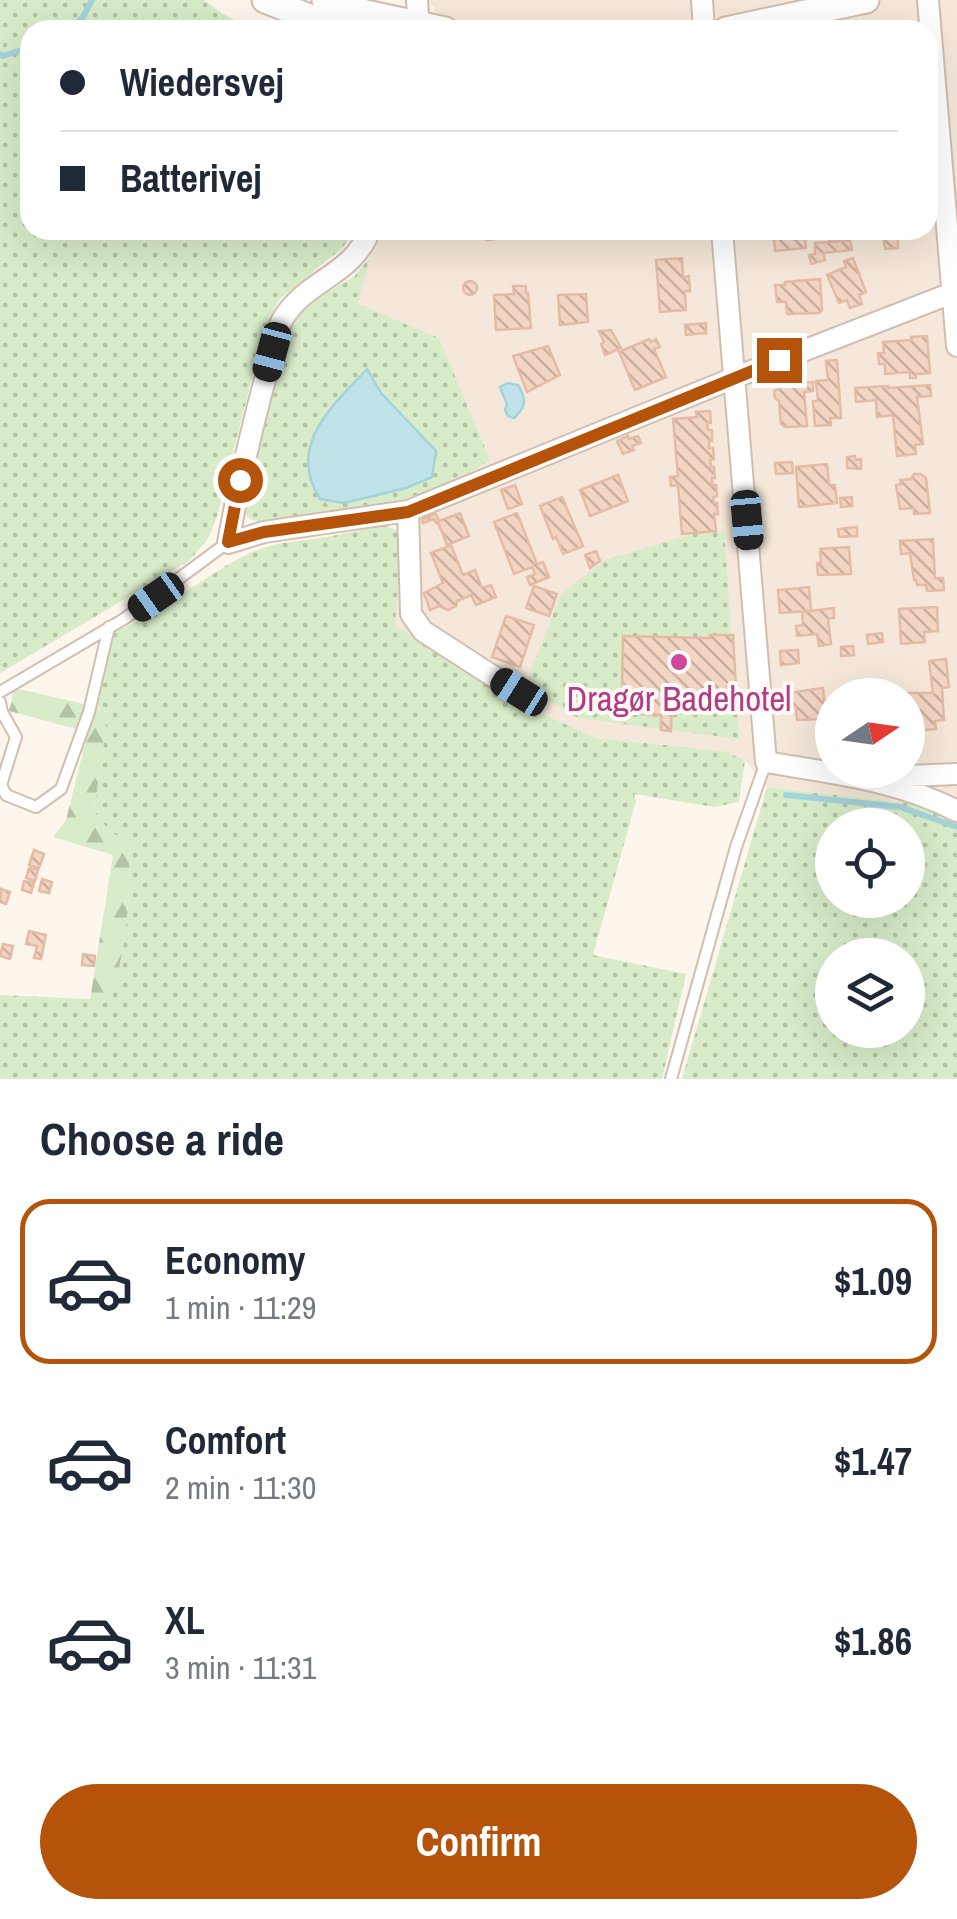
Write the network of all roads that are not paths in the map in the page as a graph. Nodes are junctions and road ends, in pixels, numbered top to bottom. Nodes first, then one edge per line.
1 (265, 0) edge
2 (326, 0) edge
3 (866, 0) edge
4 (317, 20) edge
5 (392, 20) edge
6 (773, 20) edge
7 (938, 97) edge
8 (952, 232) edge
9 (366, 240) edge
10 (723, 240) edge
11 (952, 293) junction
12 (957, 346) edge
13 (736, 377) junction
14 (408, 512) junction
15 (228, 542) junction
16 (109, 627) junction
17 (0, 692) edge
18 (519, 692) dead end
19 (0, 702) edge
20 (766, 762) junction
21 (815, 770) edge
22 (957, 774) edge
23 (925, 775) edge
24 (901, 788) edge
25 (957, 810) edge
26 (671, 1079) edge

1 - 4 street
2 - 5 street
3 - 6 street
7 - 8 street
8 - 11 street
9 - 15 street
10 - 13 street
11 - 12 street
11 - 13 street
13 - 14 street
13 - 20 street
14 - 15 street
14 - 18 street
15 - 16 lane
16 - 17 lane
16 - 19 lane
20 - 21 street
20 - 26 lane
22 - 23 street
24 - 25 street

